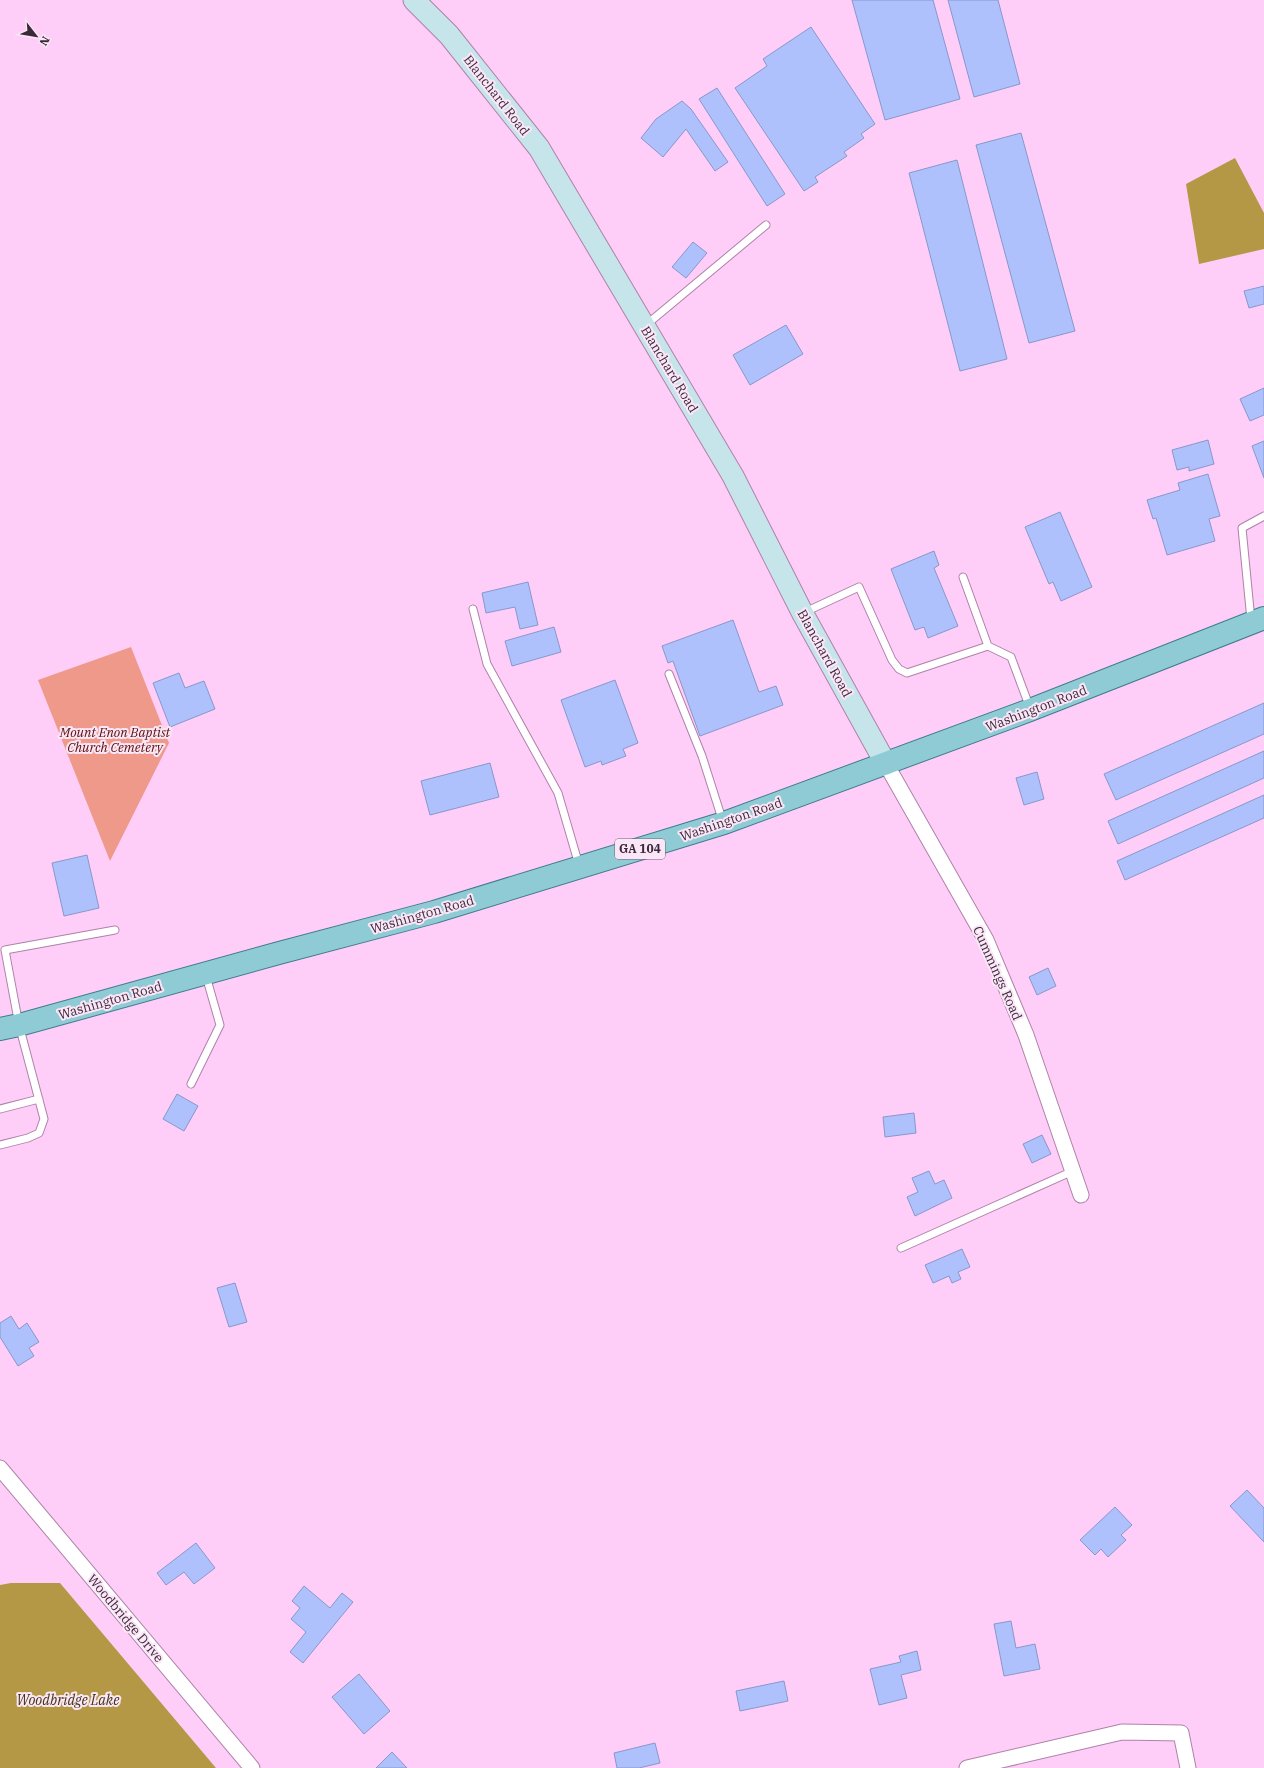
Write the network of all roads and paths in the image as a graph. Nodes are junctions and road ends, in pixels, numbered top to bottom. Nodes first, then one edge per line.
1 (414, 0) edge
2 (766, 225) dead end
3 (644, 326) junction
4 (1264, 516) edge
5 (962, 577) dead end
6 (473, 609) dead end
7 (803, 614) junction
8 (1258, 620) edge
9 (988, 646) junction
10 (669, 674) dead end
11 (1030, 710) junction
12 (886, 764) junction
13 (724, 823) junction
14 (579, 868) junction
15 (115, 930) dead end
16 (205, 974) junction
17 (10, 1027) edge
18 (191, 1084) dead end
19 (38, 1099) junction
20 (0, 1109) edge
21 (0, 1145) edge
22 (1073, 1171) junction
23 (1081, 1195) dead end
24 (901, 1248) dead end
25 (0, 1468) edge
26 (252, 1768) edge
27 (968, 1768) edge
28 (1188, 1768) edge

1 - 3 street, Blanchard Road
2 - 3 lane
3 - 7 street, Blanchard Road
4 - 8 lane
5 - 9 lane
6 - 14 lane
7 - 9 lane
7 - 12 street, Blanchard Road
8 - 11 main road, Washington Road / GA 104
9 - 11 lane
10 - 13 lane
11 - 12 main road, Washington Road / GA 104
12 - 13 main road, Washington Road / GA 104
12 - 22 street, Cummings Road
13 - 14 main road, Washington Road / GA 104
14 - 16 main road, Washington Road / GA 104
15 - 17 lane
16 - 17 main road, Washington Road / GA 104
16 - 18 lane
17 - 19 lane
19 - 20 lane
19 - 21 lane
22 - 23 street, Cummings Road
22 - 24 lane
25 - 26 street, Woodbridge Drive
27 - 28 street

